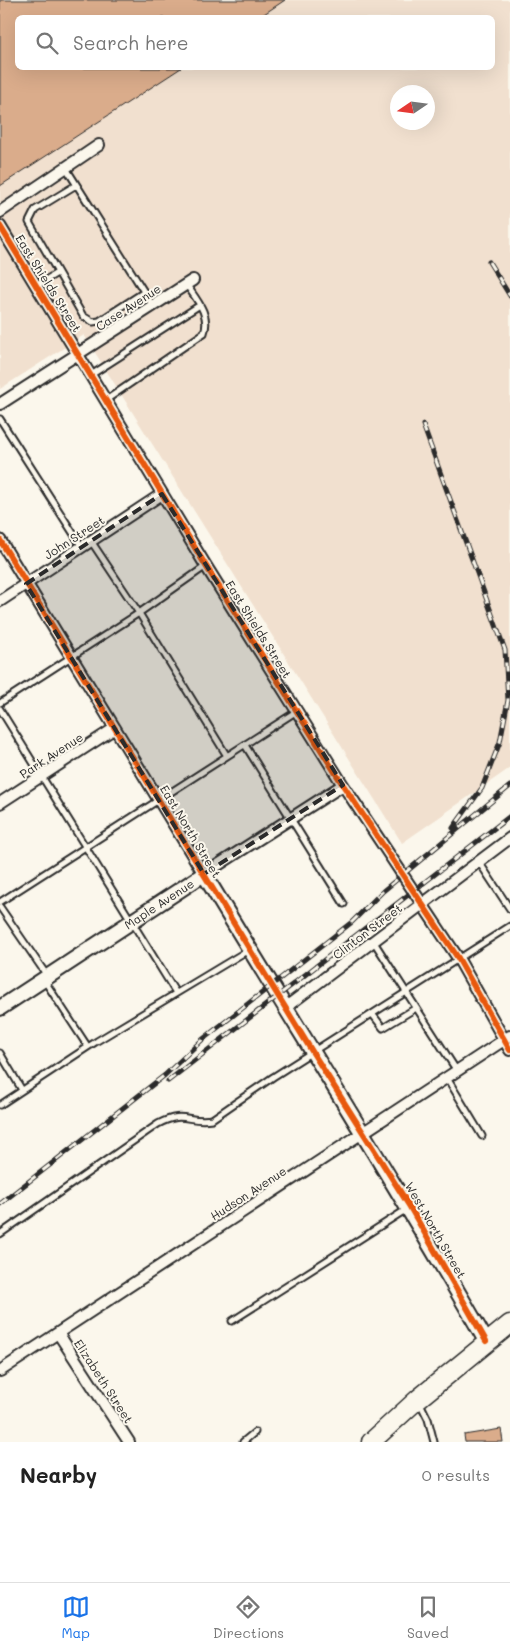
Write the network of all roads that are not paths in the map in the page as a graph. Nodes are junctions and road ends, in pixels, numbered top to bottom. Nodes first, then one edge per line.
1 (99, 145) dead end
2 (66, 168) junction
3 (76, 185) junction
4 (0, 212) edge
5 (0, 226) edge
6 (57, 273) junction
7 (190, 282) joint
8 (36, 286) junction
9 (144, 292) junction
10 (200, 305) junction
11 (153, 306) junction
12 (78, 354) junction
13 (91, 375) junction
14 (106, 400) junction
15 (0, 404) edge
16 (0, 419) edge
17 (162, 494) junction
18 (0, 540) edge
19 (86, 544) junction
20 (206, 566) junction
21 (26, 584) junction
22 (0, 601) edge
23 (139, 613) junction
24 (72, 658) junction
25 (0, 703) edge
26 (0, 710) edge
27 (298, 711) junction
28 (115, 728) junction
29 (245, 745) junction
30 (227, 756) junction
31 (42, 776) junction
32 (343, 785) junction
33 (159, 800) junction
34 (0, 803) edge
35 (291, 819) junction
36 (510, 838) edge
37 (85, 847) junction
38 (479, 862) junction
39 (204, 874) junction
40 (0, 902) edge
41 (344, 904) dead end
42 (424, 904) junction
43 (510, 909) edge
44 (133, 921) junction
45 (510, 926) edge
46 (374, 942) junction
47 (250, 949) junction
48 (458, 958) junction
49 (46, 978) junction
50 (406, 992) junction
51 (176, 993) junction
52 (0, 1008) edge
53 (286, 1008) junction
54 (416, 1008) junction
55 (373, 1015) junction
56 (507, 1038) edge
57 (88, 1047) junction
58 (510, 1050) edge
59 (0, 1053) edge
60 (313, 1053) junction
61 (457, 1071) junction
62 (447, 1078) junction
63 (22, 1090) junction
64 (0, 1105) edge
65 (364, 1132) junction
66 (482, 1136) dead end
67 (410, 1207) junction
68 (0, 1234) edge
69 (232, 1321) dead end
70 (510, 1324) edge
71 (58, 1333) junction
72 (486, 1341) junction
73 (0, 1371) edge
74 (418, 1399) junction
75 (255, 1432) dead end
76 (129, 1442) edge
77 (243, 1442) edge
78 (372, 1442) edge
79 (434, 1442) edge

1 - 2 street
2 - 3 lane
2 - 4 street
3 - 6 lane
3 - 9 lane
5 - 8 street, East Shields Street
6 - 8 lane
6 - 9 lane
7 - 10 lane
7 - 11 street, Case Avenue
8 - 12 street, East Shields Street
9 - 11 lane
10 - 13 lane
10 - 14 lane
11 - 12 street, Case Avenue
12 - 13 street, East Shields Street
12 - 15 street, Case Avenue
13 - 14 street, East Shields Street
14 - 17 street, East Shields Street
16 - 19 lane
17 - 19 street, John Street
17 - 20 street, East Shields Street
18 - 21 street, East North Street
19 - 21 street, John Street
19 - 23 lane
20 - 23 lane
20 - 27 street, East Shields Street
21 - 22 street, John Street
21 - 24 street, East North Street
23 - 24 lane
23 - 30 lane
24 - 25 lane
24 - 28 street, East North Street
26 - 31 lane
27 - 29 lane
27 - 32 street, East Shields Street
28 - 31 street, Park Avenue
28 - 33 street, East North Street
29 - 30 lane
29 - 35 lane
30 - 33 lane
31 - 34 street, Park Avenue
31 - 37 lane
32 - 35 street, Maple Avenue
32 - 42 street, East Shields Street
33 - 37 lane
33 - 39 street, East North Street
35 - 39 street, Maple Avenue
35 - 41 lane
36 - 38 street, Clinton Street
37 - 40 lane
37 - 44 lane
38 - 42 street, Clinton Street
38 - 43 lane
39 - 44 street, Maple Avenue
39 - 47 street, East North Street
40 - 49 lane
42 - 46 street, Clinton Street
42 - 48 street, East Shields Street
44 - 49 street, Maple Avenue
44 - 51 lane
45 - 48 lane
46 - 50 lane
46 - 53 street, Clinton Street
47 - 51 lane
47 - 53 street, East North Street
48 - 50 lane
48 - 56 street, East Shields Street
49 - 52 street, Maple Avenue
49 - 57 lane
50 - 54 lane
50 - 55 lane
51 - 57 lane
53 - 60 street, East North Street
54 - 55 lane
54 - 61 lane
55 - 60 lane
56 - 58 street, East Shields Street
56 - 61 street, Hudson Avenue
57 - 63 lane
59 - 63 lane
60 - 65 street, East North Street
60 - 68 lane
61 - 62 street, Hudson Avenue
62 - 65 street, Hudson Avenue
62 - 66 lane
63 - 64 lane
65 - 67 street, West North Street
65 - 71 street, Hudson Avenue
67 - 69 lane
67 - 72 street, West North Street
70 - 72 highway
71 - 73 street, Hudson Avenue
71 - 76 street, Elizabeth Street
72 - 74 highway
74 - 78 highway
74 - 79 lane
75 - 77 lane

